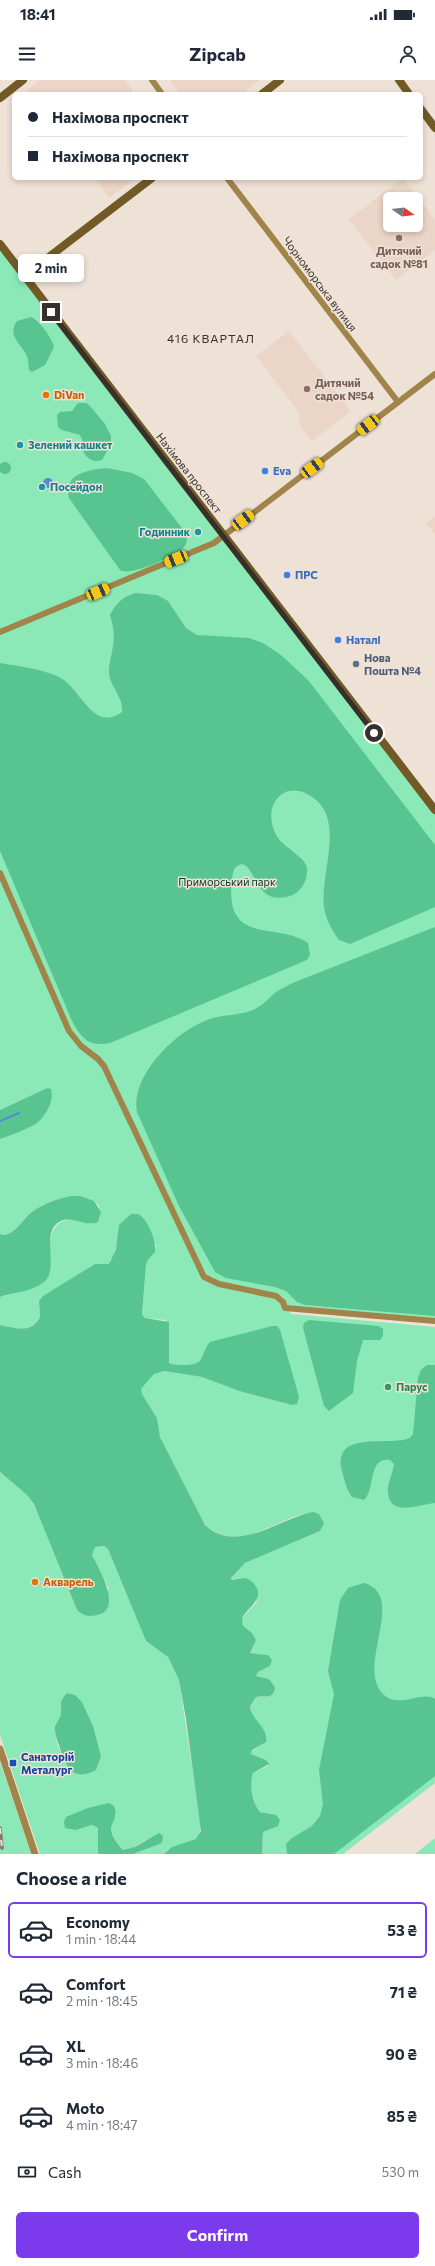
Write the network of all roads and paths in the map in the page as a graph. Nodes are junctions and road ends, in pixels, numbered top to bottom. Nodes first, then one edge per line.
1 (23, 80) edge
2 (152, 80) edge
3 (280, 80) edge
4 (399, 80) edge
5 (161, 92) edge
6 (265, 92) edge
7 (408, 92) edge
8 (0, 98) edge
9 (423, 112) edge
10 (435, 128) edge
11 (149, 180) edge
12 (229, 180) edge
13 (0, 244) edge
14 (24, 276) junction
15 (435, 374) edge
16 (398, 402) junction
17 (223, 536) junction
18 (0, 632) edge
19 (435, 810) edge
20 (0, 873) edge
21 (435, 1321) edge
22 (0, 1749) edge
23 (35, 1854) edge

1 - 8 main road
2 - 5 street
3 - 6 main road
4 - 7 main road
9 - 10 main road
11 - 14 main road
12 - 16 street, Чорноморська вулиця
13 - 14 main road, Нахімова проспект
14 - 17 main road, Нахімова проспект
15 - 16 street
16 - 17 street
17 - 18 street
17 - 19 main road, Нахімова проспект
20 - 21 street
22 - 23 street

